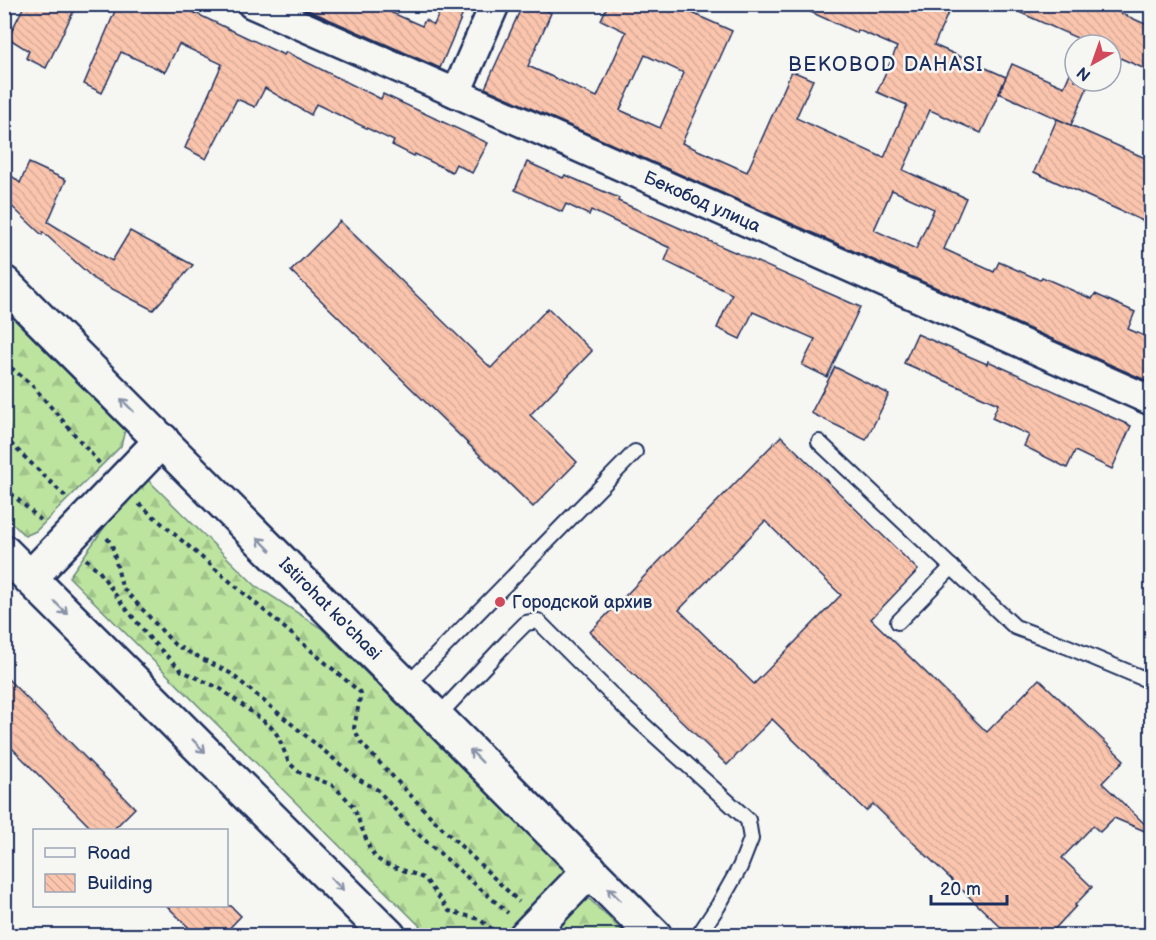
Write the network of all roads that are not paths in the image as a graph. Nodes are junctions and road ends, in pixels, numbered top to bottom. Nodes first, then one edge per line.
1 (252, 4) edge
2 (495, 4) edge
3 (456, 93) junction
4 (4, 283) edge
5 (1152, 401) edge
6 (162, 440) junction
7 (819, 442) dead end
8 (635, 452) dead end
9 (4, 552) edge
10 (952, 567) junction
11 (30, 578) junction
12 (898, 622) dead end
13 (1152, 682) edge
14 (406, 686) junction
15 (438, 717) junction
16 (590, 870) junction
17 (520, 918) edge
18 (389, 936) edge
19 (655, 936) edge
20 (698, 936) edge

1 - 3 street, Бекобод улица
2 - 3 street
3 - 5 street, Бекобод улица
6 -> 4 main road, Istirohat ko'chasi
6 - 11 main road
14 -> 6 main road, Istirohat ko'chasi
7 - 10 lane
8 - 14 lane
9 - 11 main road
10 - 12 lane
10 - 13 lane
11 -> 18 main road
14 - 15 main road, Istirohat ko'chasi
16 -> 15 main road, Istirohat ko'chasi
15 - 20 lane
16 - 17 main road
19 -> 16 main road, Istirohat ko'chasi

